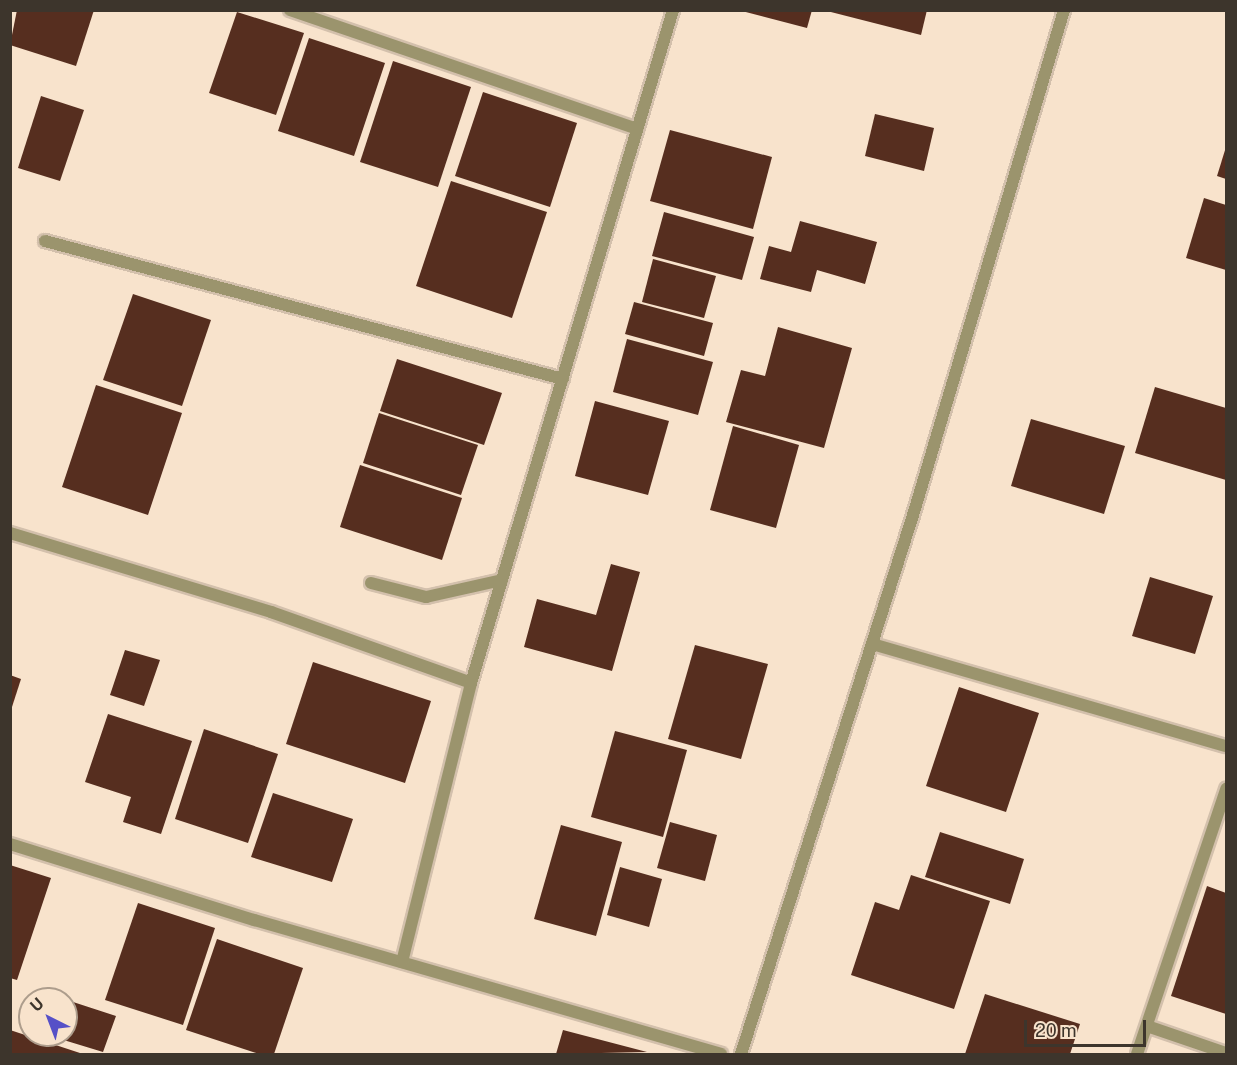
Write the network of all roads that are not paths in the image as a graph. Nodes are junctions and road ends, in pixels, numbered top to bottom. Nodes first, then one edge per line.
1 (290, 10) edge
2 (673, 10) edge
3 (1064, 10) edge
4 (637, 129) junction
5 (45, 241) dead end
6 (563, 379) junction
7 (10, 533) edge
8 (502, 580) junction
9 (371, 583) dead end
10 (872, 644) junction
11 (471, 683) junction
12 (1227, 746) edge
13 (1227, 789) edge
14 (10, 844) edge
15 (402, 962) junction
16 (1147, 1026) junction
17 (1227, 1053) edge
18 (721, 1054) edge
19 (741, 1054) edge
20 (1137, 1054) edge

1 - 4 street
2 - 4 street
3 - 10 street
4 - 6 street
5 - 6 street
6 - 8 street
7 - 11 street
8 - 9 street
8 - 11 street
10 - 12 street
10 - 19 street
11 - 15 street
13 - 16 street
14 - 15 street
15 - 18 street
16 - 17 street
16 - 20 street

